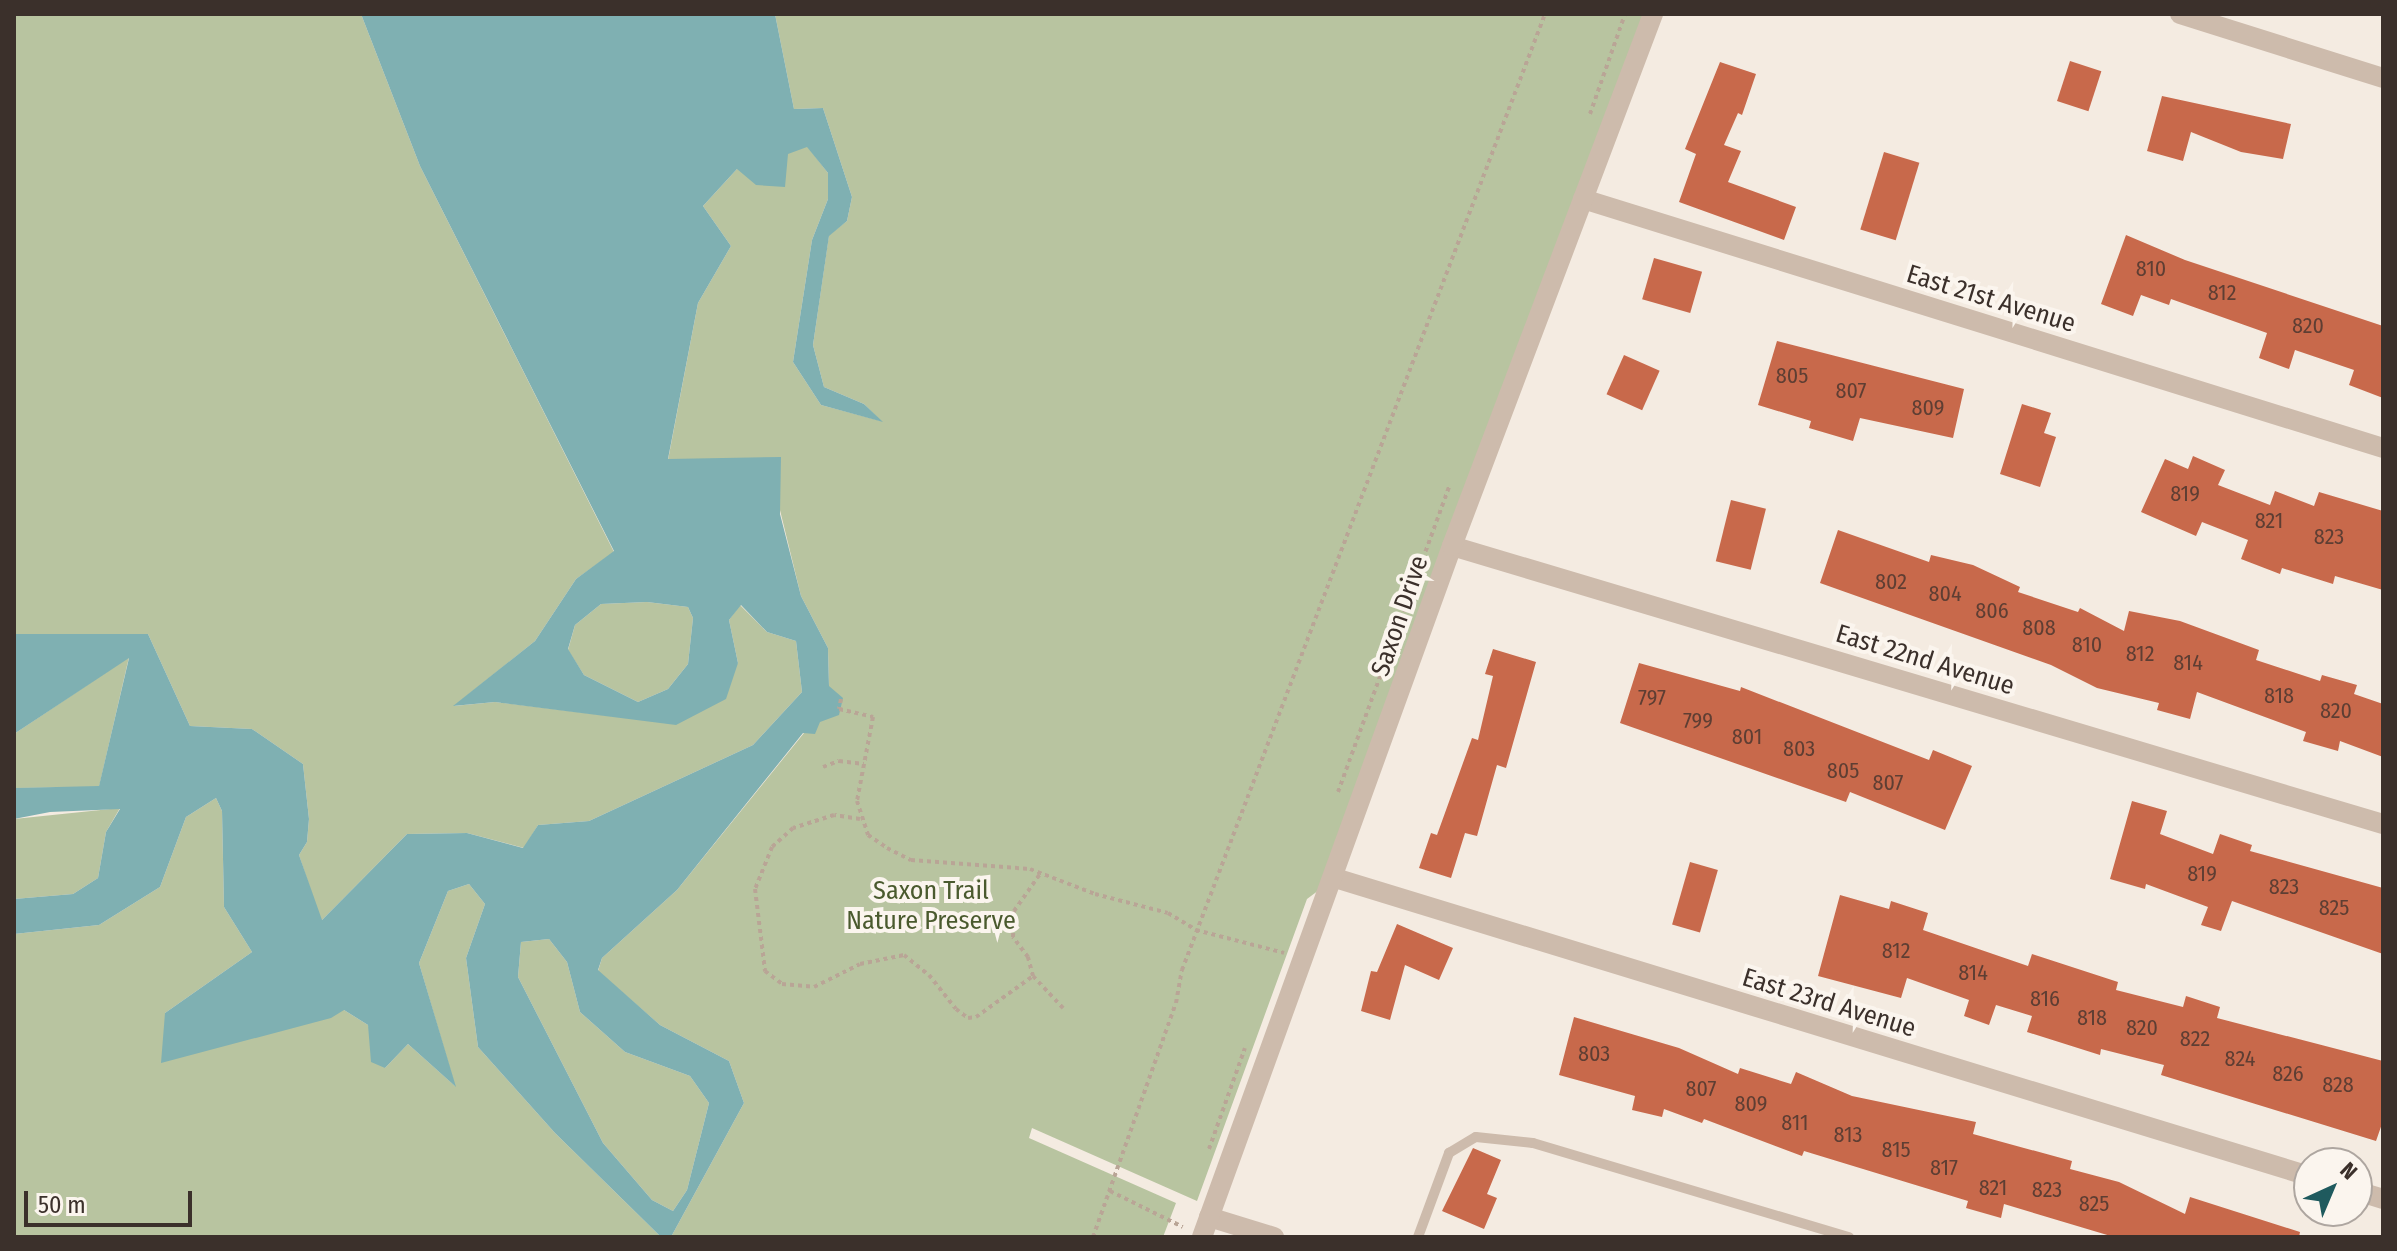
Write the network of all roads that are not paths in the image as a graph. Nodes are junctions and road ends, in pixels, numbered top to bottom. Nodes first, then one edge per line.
1 (1653, 14) edge
2 (2180, 14) edge
3 (2383, 78) edge
4 (1583, 199) junction
5 (2383, 448) edge
6 (1452, 546) junction
7 (2383, 824) edge
8 (1335, 878) junction
9 (2293, 1171) edge
10 (1209, 1217) junction
11 (1193, 1232) edge
12 (1274, 1237) edge
13 (1418, 1237) edge
14 (1849, 1237) edge

1 - 4 street, Saxon Drive
2 - 3 street
4 - 5 street, East 21st Avenue
4 - 6 street, Saxon Drive
6 - 7 street, East 22nd Avenue
6 - 8 street, Saxon Drive
8 - 9 street, East 23rd Avenue
8 - 10 street, Saxon Drive
10 - 11 street, Saxon Drive
10 - 12 street
13 - 14 lane

